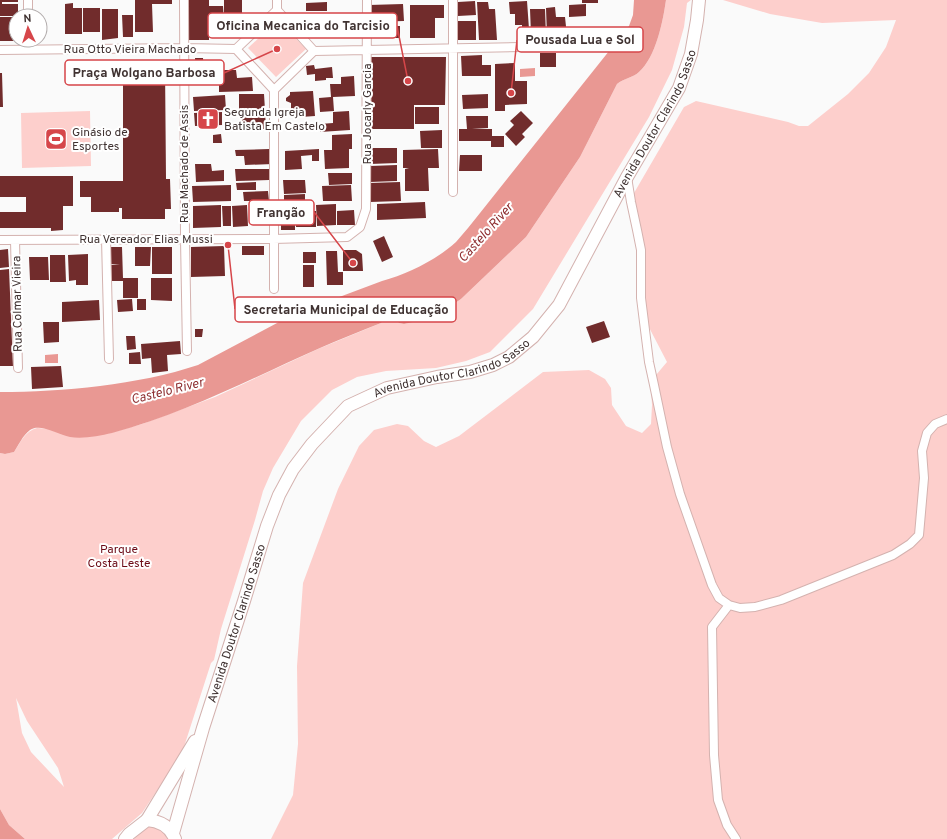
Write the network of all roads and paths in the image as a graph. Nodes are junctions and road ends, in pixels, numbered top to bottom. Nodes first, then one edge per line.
1 (184, 0) edge
2 (277, 0) edge
3 (367, 0) edge
4 (453, 0) edge
5 (700, 0) edge
6 (277, 10) junction
7 (570, 46) dead end
8 (183, 48) junction
9 (29, 49) joint
10 (236, 49) junction
11 (453, 49) junction
12 (0, 50) edge
13 (367, 50) junction
14 (314, 51) junction
15 (274, 90) junction
16 (627, 177) junction
17 (453, 192) dead end
18 (360, 227) joint
19 (106, 239) junction
20 (185, 239) junction
21 (273, 239) junction
22 (0, 240) edge
23 (15, 240) junction
24 (274, 289) dead end
25 (187, 351) dead end
26 (109, 359) dead end
27 (18, 368) dead end
28 (947, 418) edge
29 (729, 605) junction
30 (203, 728) junction
31 (147, 820) junction
32 (174, 836) edge
33 (125, 839) edge
34 (736, 839) edge

1 - 8 street, Rua Machado de Assis
2 - 6 street
3 - 13 street, Rua Jocarly Garcia
4 - 11 street
5 - 16 main road, Avenida Doutor Clarindo Sasso
6 - 10 street
6 - 14 street
7 - 11 street
8 - 9 street, Rua Otto Vieira Machado
8 - 10 street, Rua Otto Vieira Machado
8 - 20 street, Rua Machado de Assis
9 - 12 street, Rua Otto Vieira Machado
10 - 15 street
11 - 13 street
11 - 17 street
13 - 14 street
13 - 18 street, Rua Jocarly Garcia
14 - 15 street
15 - 21 street
16 - 29 street
16 - 30 main road, Avenida Doutor Clarindo Sasso
18 - 21 street, Rua Vereador Elias Mussi
19 - 20 street, Rua Vereador Elias Mussi
19 - 23 street, Rua Vereador Elias Mussi
19 - 26 street
20 - 21 street, Rua Vereador Elias Mussi
20 - 25 street, Rua Machado de Assis
21 - 24 street
22 - 23 street, Rua Vereador Elias Mussi
23 - 27 street, Rua Colmar Vieira
28 - 29 street
29 - 34 street
30 - 31 main road, Avenida Doutor Clarindo Sasso
30 - 32 main road, Avenida Doutor Clarindo Sasso
31 - 32 main road, Avenida Doutor Clarindo Sasso
31 - 33 main road, Avenida Doutor Clarindo Sasso

